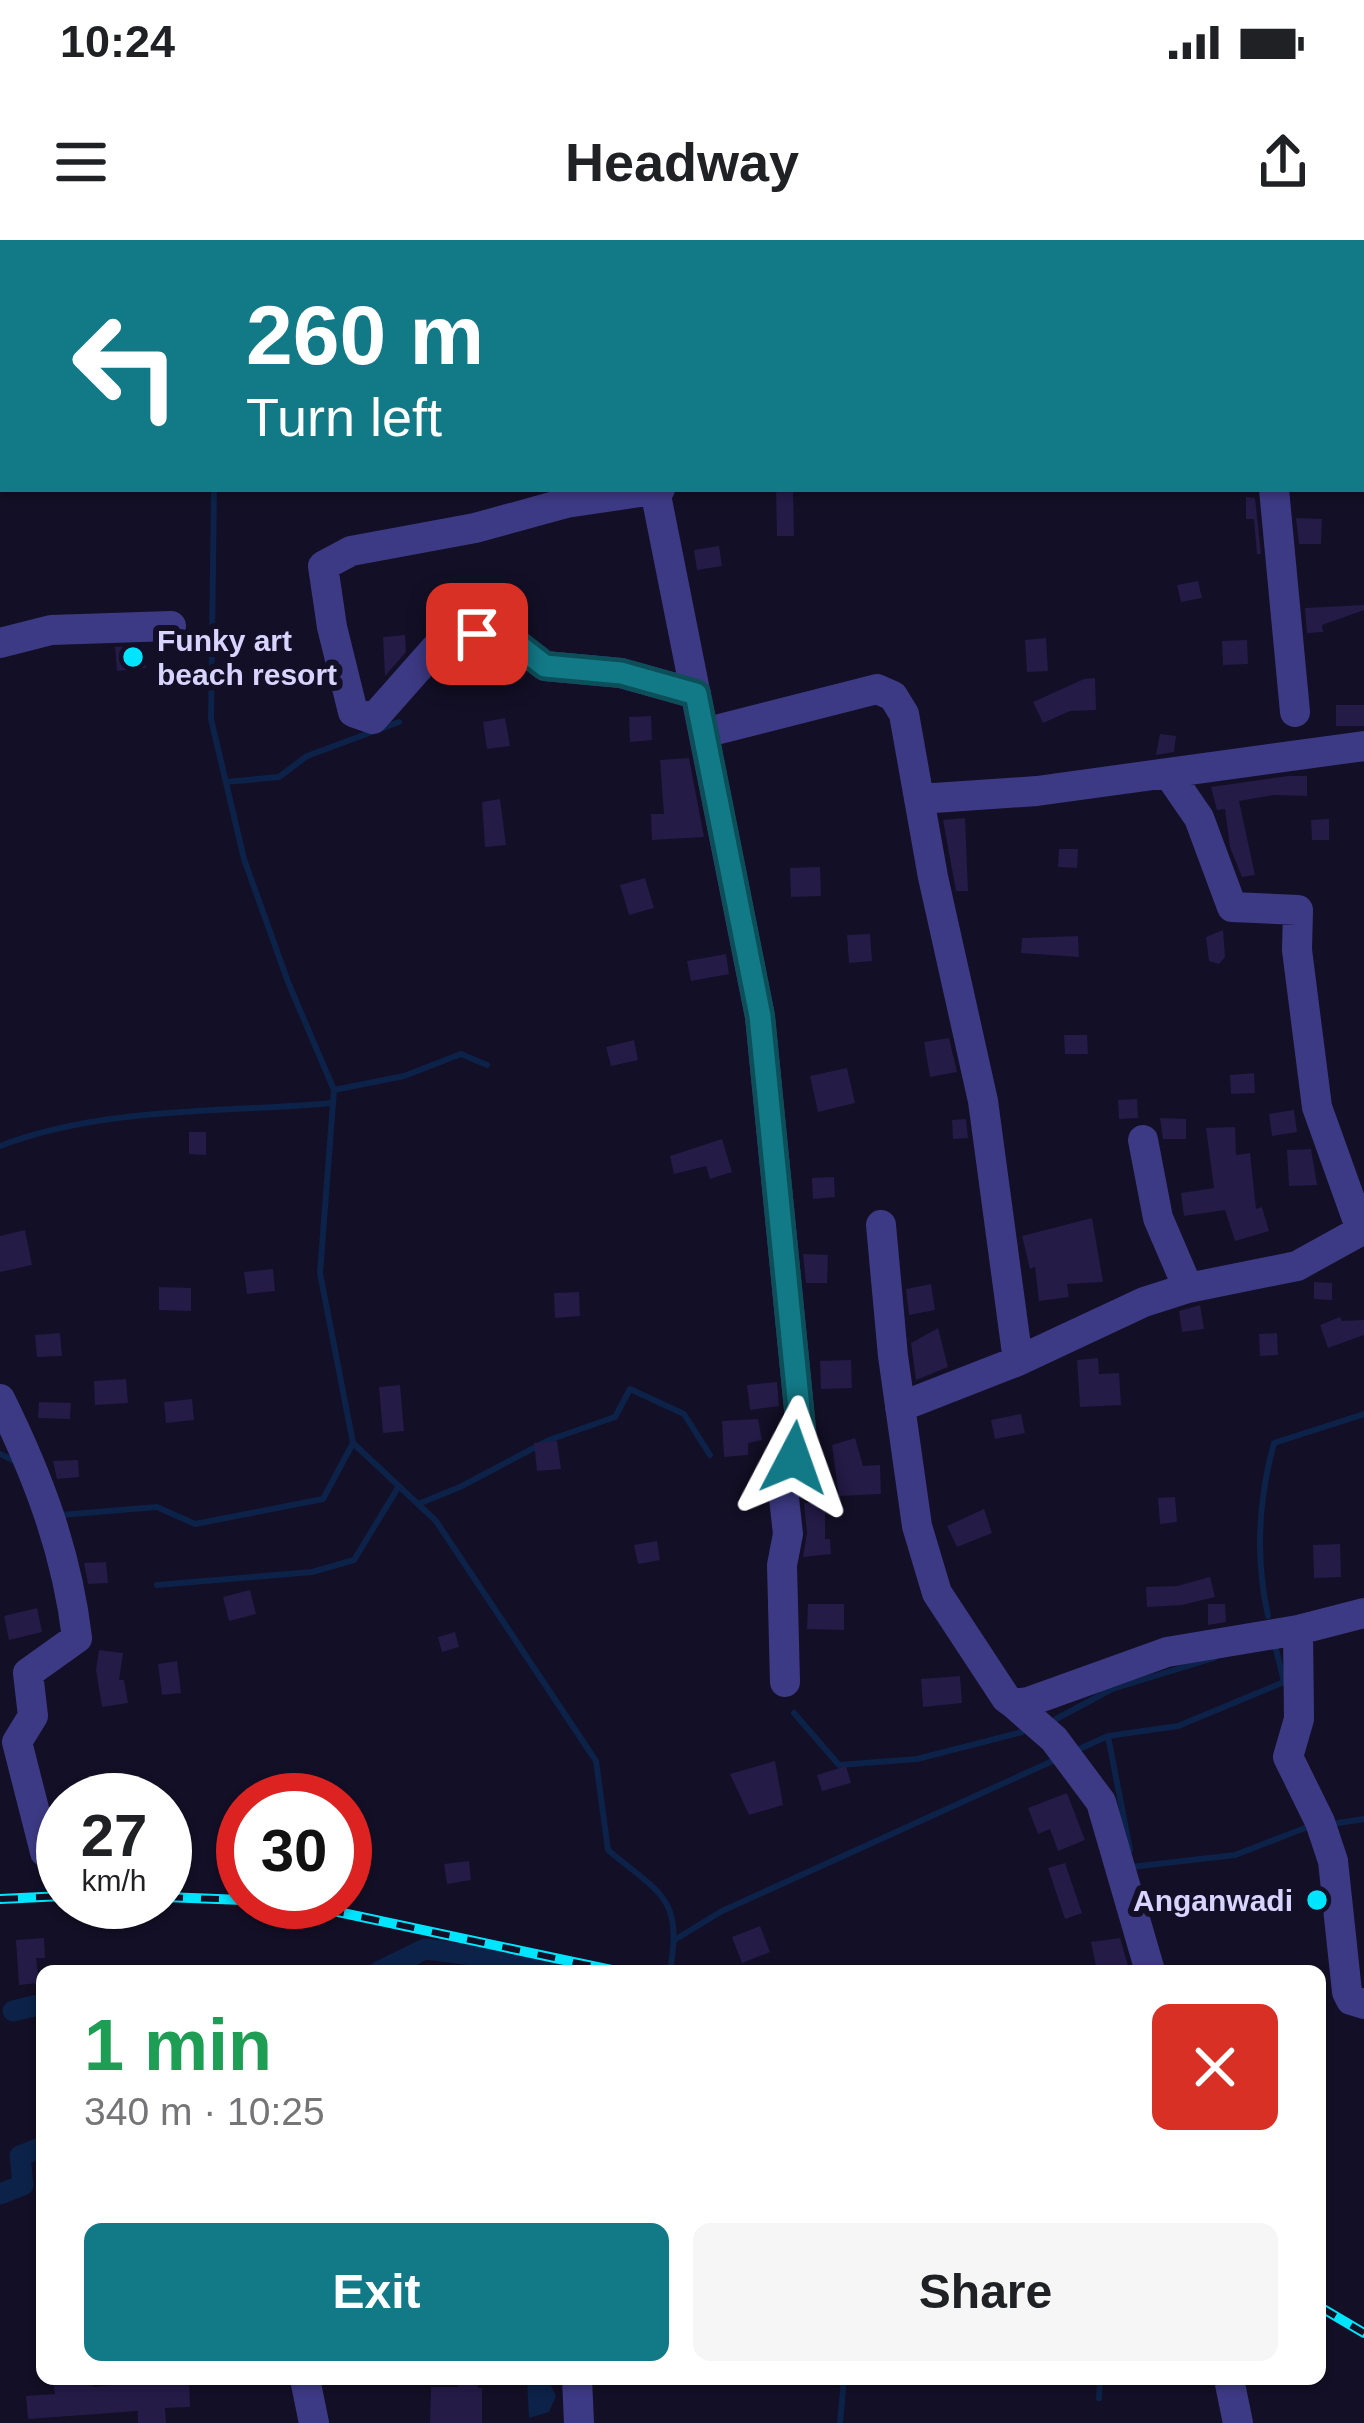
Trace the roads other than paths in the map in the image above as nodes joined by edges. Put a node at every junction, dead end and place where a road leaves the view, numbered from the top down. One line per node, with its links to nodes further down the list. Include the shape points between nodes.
1 (643, 492): 6 (street, via 351,551 323,566 353,712 373,719 450,632 505,635 545,666 621,673)
2 (657, 492): 6 (street)
3 (1274, 492): 7 (street)
4 (171, 626): 5 (street, via 51,630)
5 (0, 643)
6 (696, 694): 8 (street)
7 (1294, 712)
8 (704, 733): 11 (street, via 877,689 904,714); 21 (street, via 760,1016 803,1449 780,1462 788,1534)
9 (1364, 746): 10 (street)
10 (1168, 773): 11 (street); 14 (street, via 1199,818 1232,907 1298,910 1317,1107)
11 (919, 799): 16 (street, via 983,1101)
12 (1143, 1140): 15 (street, via 1158,1218)
13 (881, 1225): 18 (street)
14 (1363, 1230): 15 (street, via 1297,1266)
15 (1188, 1288): 16 (street)
16 (1018, 1360): 18 (street)
17 (0, 1399): 23 (street, via 35,1469 70,1581 77,1638 28,1673 33,1716 17,1742)
18 (900, 1407): 22 (street, via 917,1526 937,1593)
19 (1364, 1613): 20 (street)
20 (1298, 1630): 22 (street, via 1167,1652); 24 (street, via 1300,1719 1288,1757)
21 (785, 1682)
22 (1014, 1703): 25 (street, via 1062,1748 1101,1802)
23 (36, 1814)
24 (1350, 1886): 26 (street, via 1347,1992)
25 (1148, 1965)
26 (1364, 2004)
27 (306, 2385): 30 (street)
28 (577, 2385): 31 (street)
29 (1230, 2385): 32 (street)
30 (314, 2423)
31 (579, 2423)
32 (1238, 2423)

